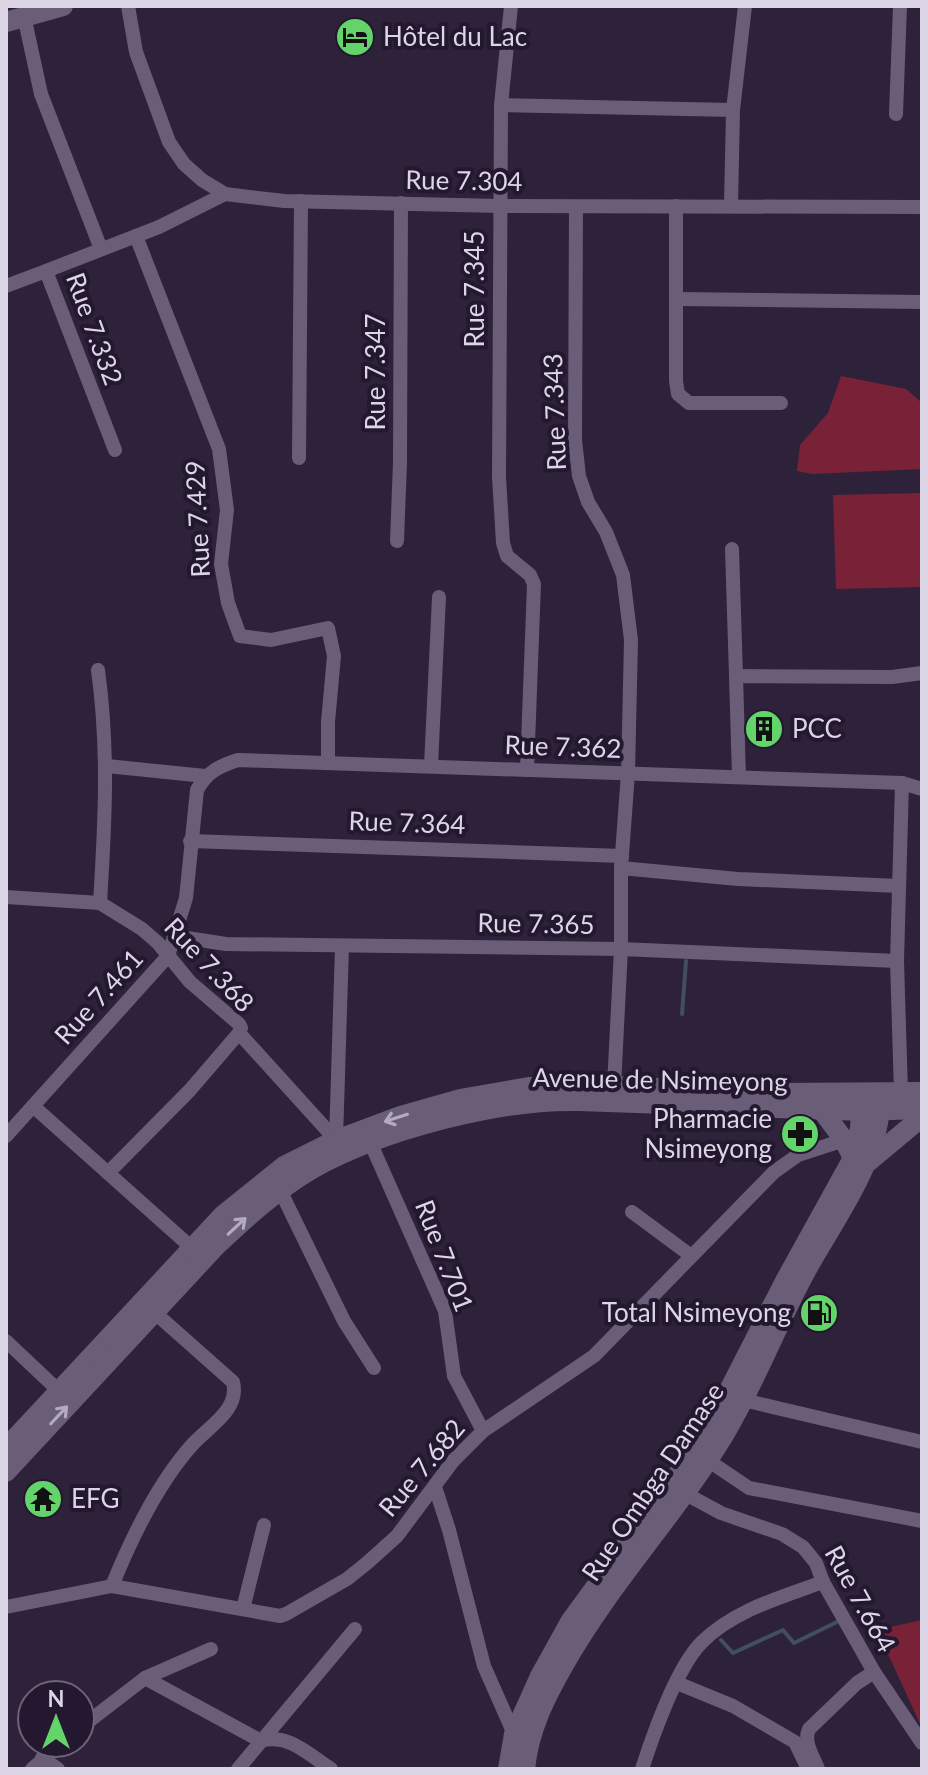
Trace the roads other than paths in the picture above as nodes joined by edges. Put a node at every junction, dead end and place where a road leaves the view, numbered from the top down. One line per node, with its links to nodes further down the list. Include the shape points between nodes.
1 (63, 6): 6 (main road)
2 (128, 6): 10 (street, Rue 7.304, via 136,52 169,142 184,164)
3 (511, 6): 7 (street, Rue 7.345)
4 (745, 6): 8 (street)
5 (900, 6): 9 (street)
6 (15, 19): 19 (street)
7 (501, 105): 8 (street); 13 (street, Rue 7.345)
8 (733, 110): 15 (street)
9 (896, 114)
10 (225, 194): 11 (street, Rue 7.304); 18 (street, Rue 7.332)
11 (301, 201): 12 (street, Rue 7.304); 26 (street)
12 (401, 203): 13 (street, Rue 7.304); 27 (street, Rue 7.347)
13 (500, 206): 16 (street, Rue 7.304); 36 (street, Rue 7.345, via 503,543 507,556 534,584)
14 (676, 206): 15 (street, Rue 7.304); 16 (street, Rue 7.304); 22 (street)
15 (731, 206): 17 (street, Rue 7.304)
16 (576, 207): 37 (street, Rue 7.343, via 575,440 579,476 623,575 628,605)
17 (922, 207)
18 (136, 236): 19 (street, Rue 7.332); 33 (street, Rue 7.429, via 219,449 227,510 221,564 240,636 271,640 328,628 334,656)
19 (101, 249): 20 (street, Rue 7.332)
20 (46, 271): 21 (street); 25 (street, Rue 7.332)
21 (6, 286)
22 (676, 299): 23 (street); 24 (street, via 678,394 689,403)
23 (922, 302)
24 (781, 403)
25 (115, 450)
26 (299, 458)
27 (397, 541)
28 (732, 549): 32 (street)
29 (439, 597): 35 (street)
30 (98, 670): 34 (street)
31 (922, 673): 32 (street)
32 (736, 676): 39 (street)
33 (328, 763): 35 (street, Rue 7.362); 38 (street, Rue 7.362, via 238,760)
34 (107, 766): 38 (street); 46 (street)
35 (431, 766): 36 (street, Rue 7.362)
36 (527, 770): 37 (street, Rue 7.362)
37 (628, 773): 39 (street, Rue 7.362); 43 (street, Rue 7.343)
38 (205, 776): 42 (street, Rue 7.461, via 197,790)
39 (739, 777): 40 (street, Rue 7.362)
40 (902, 783): 41 (street, Rue 7.362); 44 (street)
41 (922, 789)
42 (190, 841): 43 (street, Rue 7.364); 47 (street, Rue 7.461, via 186,898)
43 (621, 862): 44 (street, Rue 7.364, via 738,879); 49 (street, Rue 7.343)
44 (899, 886): 51 (street)
45 (6, 897): 46 (street, Rue 7.368)
46 (100, 903): 50 (street, Rue 7.368, via 142,929)
47 (174, 936): 48 (street, Rue 7.365, via 226,944); 50 (street, Rue 7.461)
48 (342, 946): 49 (street, Rue 7.365); 61 (street)
49 (621, 949): 51 (street, Rue 7.365); 53 (street, Rue 7.343)
50 (168, 956): 52 (street, Rue 7.368, via 239,1024); 56 (street, Rue 7.461)
51 (897, 961): 55 (street)
52 (239, 1033): 61 (street, Rue 7.368); 64 (street)
53 (614, 1086): 55 (main road, Avenue de Nsimeyong); 61 (main road, Avenue de Nsimeyong, one-way to 61, via 529,1087 460,1099)
54 (922, 1092): 55 (main road, Avenue de Nsimeyong)
55 (877, 1100): 57 (main road, Avenue de Nsimeyong); 58 (main road, Avenue de Nsimeyong); 63 (main road, Rue Ombga Damase)
56 (33, 1106): 60 (street, Rue 7.461); 64 (street)
57 (821, 1109): 62 (main road, Avenue de Nsimeyong, via 558,1100 467,1113); 63 (main road)
58 (922, 1109)
59 (922, 1117): 63 (main road)
60 (6, 1136)
61 (336, 1140): 67 (main road, Avenue de Nsimeyong, via 266,1178)
62 (371, 1144): 65 (main road, Avenue de Nsimeyong); 74 (street, Rue 7.701, via 445,1311 454,1376)
63 (855, 1153): 68 (street, Rue 7.682, via 798,1155); 73 (main road, Rue Ombga Damase); 77 (main road, Rue Ombga Damase, via 705,1437)
64 (108, 1173): 67 (street)
65 (280, 1190): 69 (main road, Avenue de Nsimeyong, one-way to 65, via 249,1214); 71 (street, via 344,1321)
66 (632, 1212): 68 (street)
67 (192, 1248): 72 (main road, Avenue de Nsimeyong)
68 (690, 1255): 74 (street, Rue 7.682, via 594,1356)
69 (154, 1312): 78 (main road, Avenue de Nsimeyong, one-way to 69); 84 (street, via 233,1382 236,1392 233,1404 160,1486)
70 (6, 1341): 72 (street)
71 (374, 1368)
72 (59, 1391): 76 (main road, Avenue de Nsimeyong)
73 (743, 1400): 75 (street); 77 (main road, Rue Ombga Damase)
74 (483, 1431): 79 (street, Rue 7.682)
75 (922, 1442)
76 (6, 1448)
77 (700, 1456): 80 (main road, Rue Ombga Damase); 81 (street, via 749,1488); 93 (main road, Rue Ombga Damase, via 570,1622)
78 (6, 1472)
79 (435, 1487): 86 (street, Rue 7.682, via 397,1536 347,1579 286,1614); 93 (street, via 484,1666)
80 (684, 1493): 83 (street, Rue 7.664, via 803,1547); 101 (main road, Rue Ombga Damase, via 574,1647 532,1728)
81 (922, 1521)
82 (264, 1525): 86 (street)
83 (823, 1582): 89 (street, Rue 7.664); 91 (street, via 750,1609 703,1640)
84 (112, 1586): 85 (street, Rue 7.682); 86 (street, Rue 7.682)
85 (6, 1607)
86 (243, 1609)
87 (355, 1629): 94 (street)
88 (211, 1649): 90 (street)
89 (874, 1672): 95 (street, Rue 7.664); 104 (street, via 809,1729 807,1742)
90 (145, 1678): 92 (street); 94 (street)
91 (677, 1683): 102 (street); 103 (street, via 733,1706 795,1742)
92 (96, 1716)
93 (514, 1734): 100 (main road, Rue Ombga Damase)
94 (261, 1741): 98 (street); 99 (street, via 292,1743)
95 (922, 1743)
96 (37, 1764): 97 (street)
97 (58, 1769)
98 (238, 1769)
99 (331, 1769)
100 (508, 1769)
101 (525, 1769)
102 (642, 1769)
103 (808, 1769)
104 (818, 1769)

